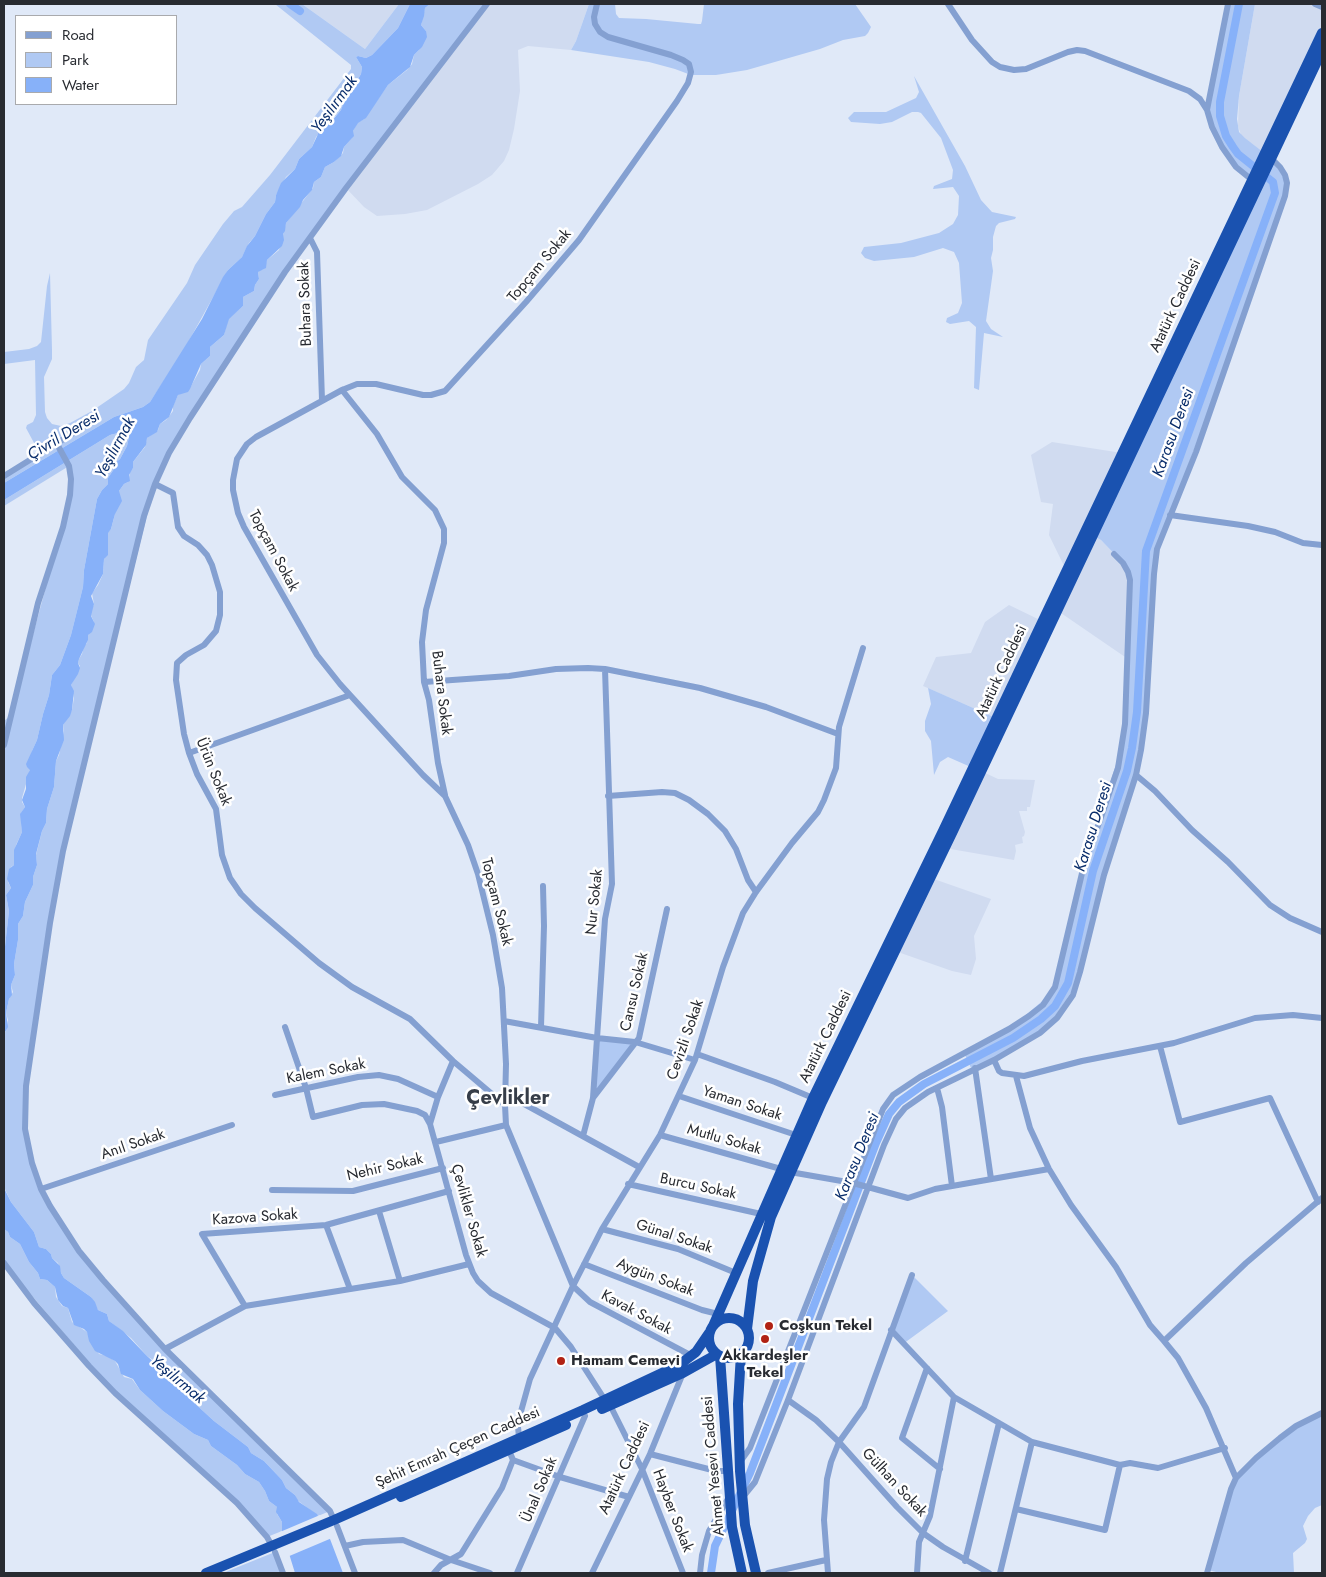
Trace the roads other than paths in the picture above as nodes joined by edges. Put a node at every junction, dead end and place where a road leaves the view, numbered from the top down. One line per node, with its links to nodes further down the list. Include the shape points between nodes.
1 (487, 4): 12 (street)
2 (597, 4): 13 (street, Topçam Sokak, via 594,17 600,32 689,64 690,79 678,101 579,240 446,391 423,395 376,384 356,384)
3 (948, 4): 9 (street, via 972,40 992,62 1000,66 1026,69 1068,52 1085,51 1189,91)
4 (1228, 4): 9 (street)
5 (1315, 4): 6 (street)
6 (1322, 7)
7 (1322, 33): 10 (highway, Atatürk Caddesi)
8 (1322, 52): 10 (highway, Atatürk Caddesi)
9 (1207, 110): 11 (street, via 1222,147 1236,167)
10 (1269, 157): 11 (highway, Atatürk Caddesi); 19 (street, via 1285,175 1285,196 1196,452)
11 (1256, 183): 55 (highway, Atatürk Caddesi); 67 (highway, Atatürk Caddesi, via 965,806)
12 (310, 238): 14 (street, Buhara Sokak, via 317,252); 18 (street, via 190,418)
13 (342, 390): 14 (street, Topçam Sokak); 24 (street, Buhara Sokak, via 377,434 402,477 435,510 444,528 444,543 424,620)
14 (322, 400): 25 (street, Topçam Sokak, via 247,444 236,464 233,490 244,527 317,655)
15 (96, 419): 16 (street)
16 (58, 446): 17 (street); 27 (street, via 67,461 70,479 67,510 38,603)
17 (4, 476)
18 (155, 484): 28 (street, Ürün Sokak, via 173,493 181,533 207,555 220,592 216,631 204,645 177,664 176,680); 73 (street, via 144,516 63,851 50,923 27,1072 25,1108 27,1145)
19 (1170, 515): 20 (street, via 1248,526); 29 (street, via 1155,562 1146,719)
20 (1322, 545)
21 (1114, 554): 69 (street, via 1126,568 1130,580 1125,724 1118,768 1083,869 1055,987 1048,1000 1010,1029 920,1077 893,1096 877,1121)
22 (863, 648): 26 (street, Cevizli Sokak)
23 (605, 669): 24 (street, via 556,668 509,676); 26 (street, via 711,691); 31 (street, Nur Sokak)
24 (424, 682): 30 (street, Buhara Sokak)
25 (350, 695): 28 (street); 30 (street, Topçam Sokak)
26 (838, 734): 33 (street, Cevizli Sokak, via 836,768 821,806)
27 (4, 745)
28 (189, 753): 45 (street, Ürün Sokak, via 216,809 222,855 228,875 241,894 326,968 410,1019)
29 (1136, 775): 35 (street, via 1270,904 1290,918); 44 (street, via 1104,875 1073,995 1048,1027)
30 (446, 796): 37 (street, Topçam Sokak, via 478,874 496,951)
31 (608, 796): 33 (street, via 662,792 675,793 689,800 725,830); 40 (street, Nur Sokak, via 612,884 605,919)
32 (542, 886): 39 (street)
33 (756, 892): 43 (street, Cevizli Sokak, via 731,941)
34 (667, 908): 41 (street, Cansu Sokak)
35 (1322, 932)
36 (1322, 1018): 42 (street, via 1293,1015 1255,1018)
37 (504, 1021): 39 (street); 50 (street, Topçam Sokak)
38 (285, 1026): 48 (street)
39 (541, 1027): 40 (street)
40 (597, 1038): 41 (street); 54 (street, Nur Sokak)
41 (635, 1042): 43 (street); 54 (street, Cansu Sokak)
42 (1160, 1046): 47 (street); 76 (street, via 1180,1122 1270,1098)
43 (696, 1057): 52 (street, Cevizli Sokak); 55 (street, via 776,1082)
44 (994, 1060): 46 (street); 47 (street, via 999,1071)
45 (453, 1061): 53 (street); 56 (street, Ürün Sokak)
46 (975, 1068): 49 (street); 68 (street)
47 (1016, 1076): 66 (street, via 1030,1128)
48 (306, 1088): 51 (street, Kalem Sokak); 53 (street, Kalem Sokak, via 378,1075 398,1079); 57 (street, via 314,1116 362,1105 384,1104 417,1111 425,1115)
49 (937, 1088): 71 (street); 72 (street, via 909,1105 896,1119)
50 (506, 1094): 56 (street, Topçam Sokak); 62 (street)
51 (275, 1095)
52 (679, 1096): 60 (street, Cevizli Sokak); 61 (street, Yaman Sokak)
53 (438, 1097): 57 (street)
54 (593, 1098): 62 (street, Nur Sokak)
55 (813, 1098): 61 (highway, Atatürk Caddesi)
56 (505, 1105): 59 (street, Topçam Sokak)
57 (430, 1124): 63 (street, Çevlikler Sokak)
58 (232, 1125): 73 (street, Anıl Sokak)
59 (506, 1125): 63 (street); 87 (street, Topçam Sokak)
60 (660, 1135): 64 (street, Cevizli Sokak); 67 (street, Mutlu Sokak)
61 (796, 1135): 67 (highway, Atatürk Caddesi)
62 (583, 1136): 64 (street)
63 (436, 1142): 65 (street, Çevlikler Sokak)
64 (639, 1167): 70 (street, Cevizli Sokak)
65 (443, 1168): 74 (street, Nehir Sokak, via 353,1191); 75 (street, Çevlikler Sokak)
66 (1049, 1168): 68 (street, Mutlu Sokak); 95 (street, via 1071,1205 1116,1267 1150,1325)
67 (786, 1170): 69 (street, Mutlu Sokak); 78 (highway, Atatürk Caddesi); 93 (highway, Atatürk Caddesi, via 760,1250)
68 (991, 1179): 71 (street, Mutlu Sokak)
69 (853, 1183): 72 (street, Mutlu Sokak); 116 (street)
70 (628, 1184): 78 (street, Burcu Sokak); 80 (street, Cevizli Sokak)
71 (952, 1186): 72 (street, Mutlu Sokak, via 908,1198)
72 (869, 1188): 103 (street)
73 (41, 1189): 96 (street, via 79,1251)
74 (272, 1190)
75 (449, 1191): 77 (street, Kazova Sokak); 82 (street, Çevlikler Sokak)
76 (1320, 1200): 95 (street, via 1246,1263)
77 (378, 1211): 79 (street, Kazova Sokak); 86 (street)
78 (762, 1214): 84 (highway, Atatürk Caddesi)
79 (326, 1225): 88 (street); 89 (street, Kazova Sokak, via 202,1234)
80 (602, 1229): 83 (street, Cevizli Sokak); 84 (street, Günal Sokak, via 678,1249)
81 (4, 1263): 129 (street, via 39,1309 115,1393 237,1504)
82 (469, 1264): 86 (street); 91 (street, Çevlikler Sokak, via 486,1289)
83 (584, 1264): 87 (street, Cevizli Sokak); 90 (street, Aygün Sokak)
84 (736, 1273): 90 (highway, Atatürk Caddesi)
85 (912, 1275): 94 (street)
86 (400, 1281): 88 (street)
87 (573, 1286): 91 (street, Cevizli Sokak); 99 (street, Kavak Sokak, via 590,1302)
88 (350, 1289): 89 (street)
89 (245, 1306): 96 (street)
90 (718, 1314): 92 (highway, Atatürk Caddesi)
91 (555, 1328): 104 (street, Hayber Sokak); 108 (street, Cevizli Sokak, via 530,1379 518,1427)
92 (711, 1329): 93 (highway, via 719,1321 730,1318 741,1322); 98 (highway, via 710,1345); 99 (highway, Şehit Emrah Çeçen Caddesi)
93 (747, 1329): 97 (highway, Atatürk Caddesi, via 749,1342)
94 (891, 1330): 100 (street); 109 (street, via 864,1407)
95 (1164, 1341): 112 (street, via 1194,1385)
96 (165, 1349): 126 (street, via 330,1510)
97 (741, 1354): 98 (highway, via 732,1358); 116 (highway, Ahmet Yesevi Caddesi, via 738,1404)
98 (718, 1355): 101 (highway, Şehit Emrah Çeçen Caddesi); 119 (highway, Ahmet Yesevi Caddesi)
99 (692, 1356): 104 (highway, Şehit Emrah Çeçen Caddesi)
100 (927, 1368): 102 (street); 118 (street, via 902,1438)
101 (683, 1373): 104 (highway, Şehit Emrah Çeçen Caddesi); 113 (street, Atatürk Caddesi)
102 (954, 1397): 107 (street); 118 (street)
103 (788, 1400): 109 (street, Gülhan Sokak); 124 (street, via 754,1482)
104 (607, 1403): 106 (highway, Şehit Emrah Çeçen Caddesi); 108 (highway, Şehit Emrah Çeçen Caddesi); 117 (street, Hayber Sokak)
105 (1322, 1414): 121 (street, via 1296,1426)
106 (585, 1416): 111 (highway, Şehit Emrah Çeçen Caddesi); 120 (street, Ünal Sokak)
107 (999, 1423): 110 (street); 132 (street)
108 (520, 1437): 111 (highway, Şehit Emrah Çeçen Caddesi)
109 (839, 1442): 127 (street, Gülhan Sokak); 131 (street, via 827,1479)
110 (1032, 1442): 115 (street); 125 (street)
111 (507, 1446): 114 (street); 126 (highway, Şehit Emrah Çeçen Caddesi)
112 (1225, 1448): 115 (street, via 1162,1468 1130,1463); 121 (street)
113 (650, 1454): 117 (street, Atatürk Caddesi); 119 (street)
114 (513, 1460): 120 (street); 130 (street, via 502,1488 461,1554)
115 (1120, 1465): 125 (street, via 1105,1530)
116 (740, 1467): 124 (highway, Ahmet Yesevi Caddesi)
117 (642, 1469): 122 (street, Atatürk Caddesi); 141 (street, Hayber Sokak)
118 (940, 1469): 127 (street)
119 (727, 1475): 123 (highway, Ahmet Yesevi Caddesi)
120 (560, 1477): 122 (street); 139 (street, Ünal Sokak)
121 (1236, 1478): 150 (street)
122 (629, 1497): 140 (street, Atatürk Caddesi)
123 (729, 1497): 142 (street, via 709,1531); 143 (highway, Ahmet Yesevi Caddesi)
124 (742, 1499): 144 (highway, Ahmet Yesevi Caddesi)
125 (1016, 1509): 149 (street)
126 (336, 1523): 128 (street); 129 (highway, Şehit Emrah Çeçen Caddesi)
127 (923, 1533): 132 (street, Gülhan Sokak); 147 (street, via 919,1542)
128 (344, 1546): 130 (street, via 403,1540); 136 (street)
129 (278, 1547): 133 (highway, Şehit Emrah Çeçen Caddesi); 134 (highway); 135 (street)
130 (450, 1560): 137 (street); 138 (street)
131 (826, 1560): 145 (street); 146 (street)
132 (965, 1561): 148 (street, Gülhan Sokak)
133 (206, 1573)
134 (223, 1573)
135 (283, 1573)
136 (355, 1573)
137 (434, 1573)
138 (490, 1573)
139 (518, 1573)
140 (592, 1573)
141 (683, 1573)
142 (700, 1573)
143 (742, 1573)
144 (756, 1573)
145 (768, 1573)
146 (828, 1573)
147 (917, 1573)
148 (989, 1573)
149 (1000, 1573)
150 (1207, 1573)

